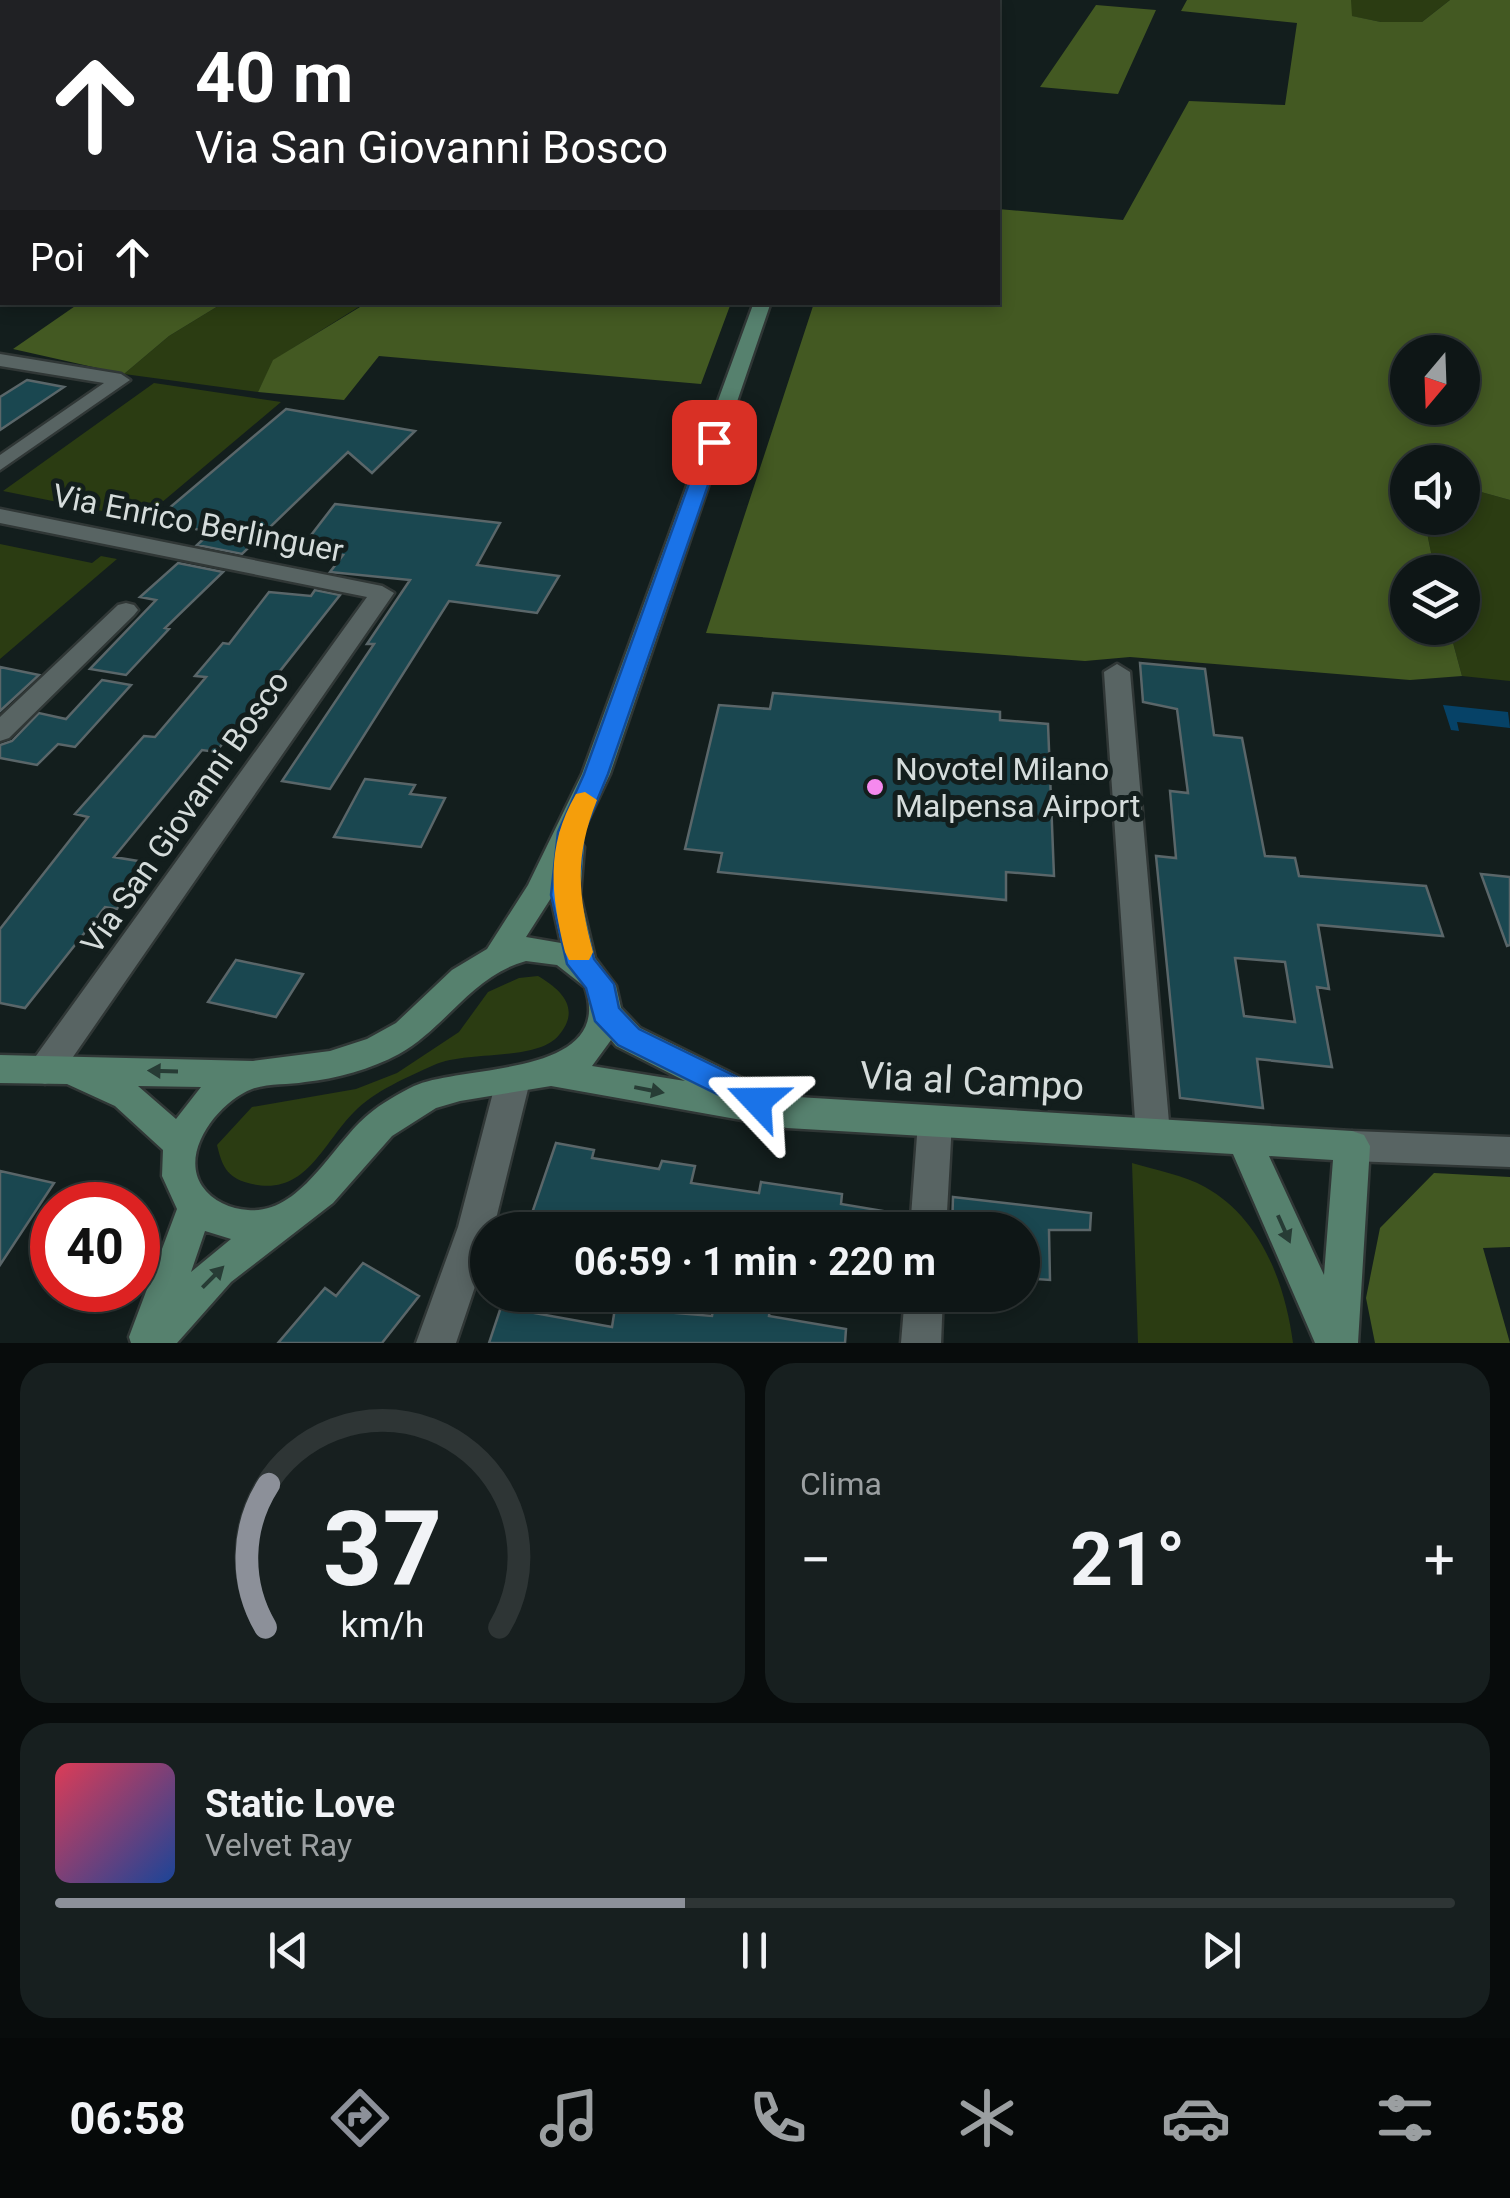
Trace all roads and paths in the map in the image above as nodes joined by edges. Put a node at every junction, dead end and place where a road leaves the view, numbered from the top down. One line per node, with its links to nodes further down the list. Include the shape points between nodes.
1 (763, 305): 9 (street)
2 (0, 360): 3 (street, via 121,380)
3 (0, 464)
4 (0, 516): 5 (street, Via Enrico Berlinguer)
5 (382, 593): 14 (street, Via San Giovanni Bosco)
6 (126, 610): 8 (street)
7 (1116, 672): 20 (street)
8 (0, 732)
9 (571, 832): 10 (street); 11 (street, via 565,895)
10 (499, 954): 11 (street, via 552,951); 16 (street, via 464,974 430,1016 386,1045 322,1066)
11 (581, 964): 12 (street, Via al Campo, via 600,984)
12 (606, 1013): 15 (street, Via al Campo, via 582,1056); 18 (street, Via al Campo, via 628,1037 684,1069)
13 (0, 1069): 14 (street)
14 (60, 1072): 16 (street, one-way to 14); 22 (street, via 127,1096)
15 (553, 1073): 17 (street, Via al Campo); 18 (street, Via al Campo, one-way to 18)
16 (252, 1074): 22 (street, via 211,1099)
17 (513, 1081): 27 (street, Via al Campo, via 436,1092 398,1111 374,1128 309,1205); 30 (street, via 476,1227)
18 (786, 1113): 19 (street, Via al Campo)
19 (936, 1122): 20 (street, Via al Campo); 26 (street)
20 (1153, 1134): 21 (street, Via al Campo)
21 (1244, 1140): 23 (street, Via al Campo); 32 (street, one-way to 32)
22 (182, 1145): 25 (street, via 180,1176)
23 (1352, 1146): 24 (street); 32 (street)
24 (1510, 1152)
25 (196, 1206): 27 (street, via 226,1224); 29 (street)
26 (929, 1212)
27 (284, 1222): 29 (street, Via al Campo, one-way to 27, via 218,1270)
28 (923, 1312): 31 (street)
29 (149, 1343)
30 (436, 1343)
31 (921, 1343)
32 (1336, 1343)

